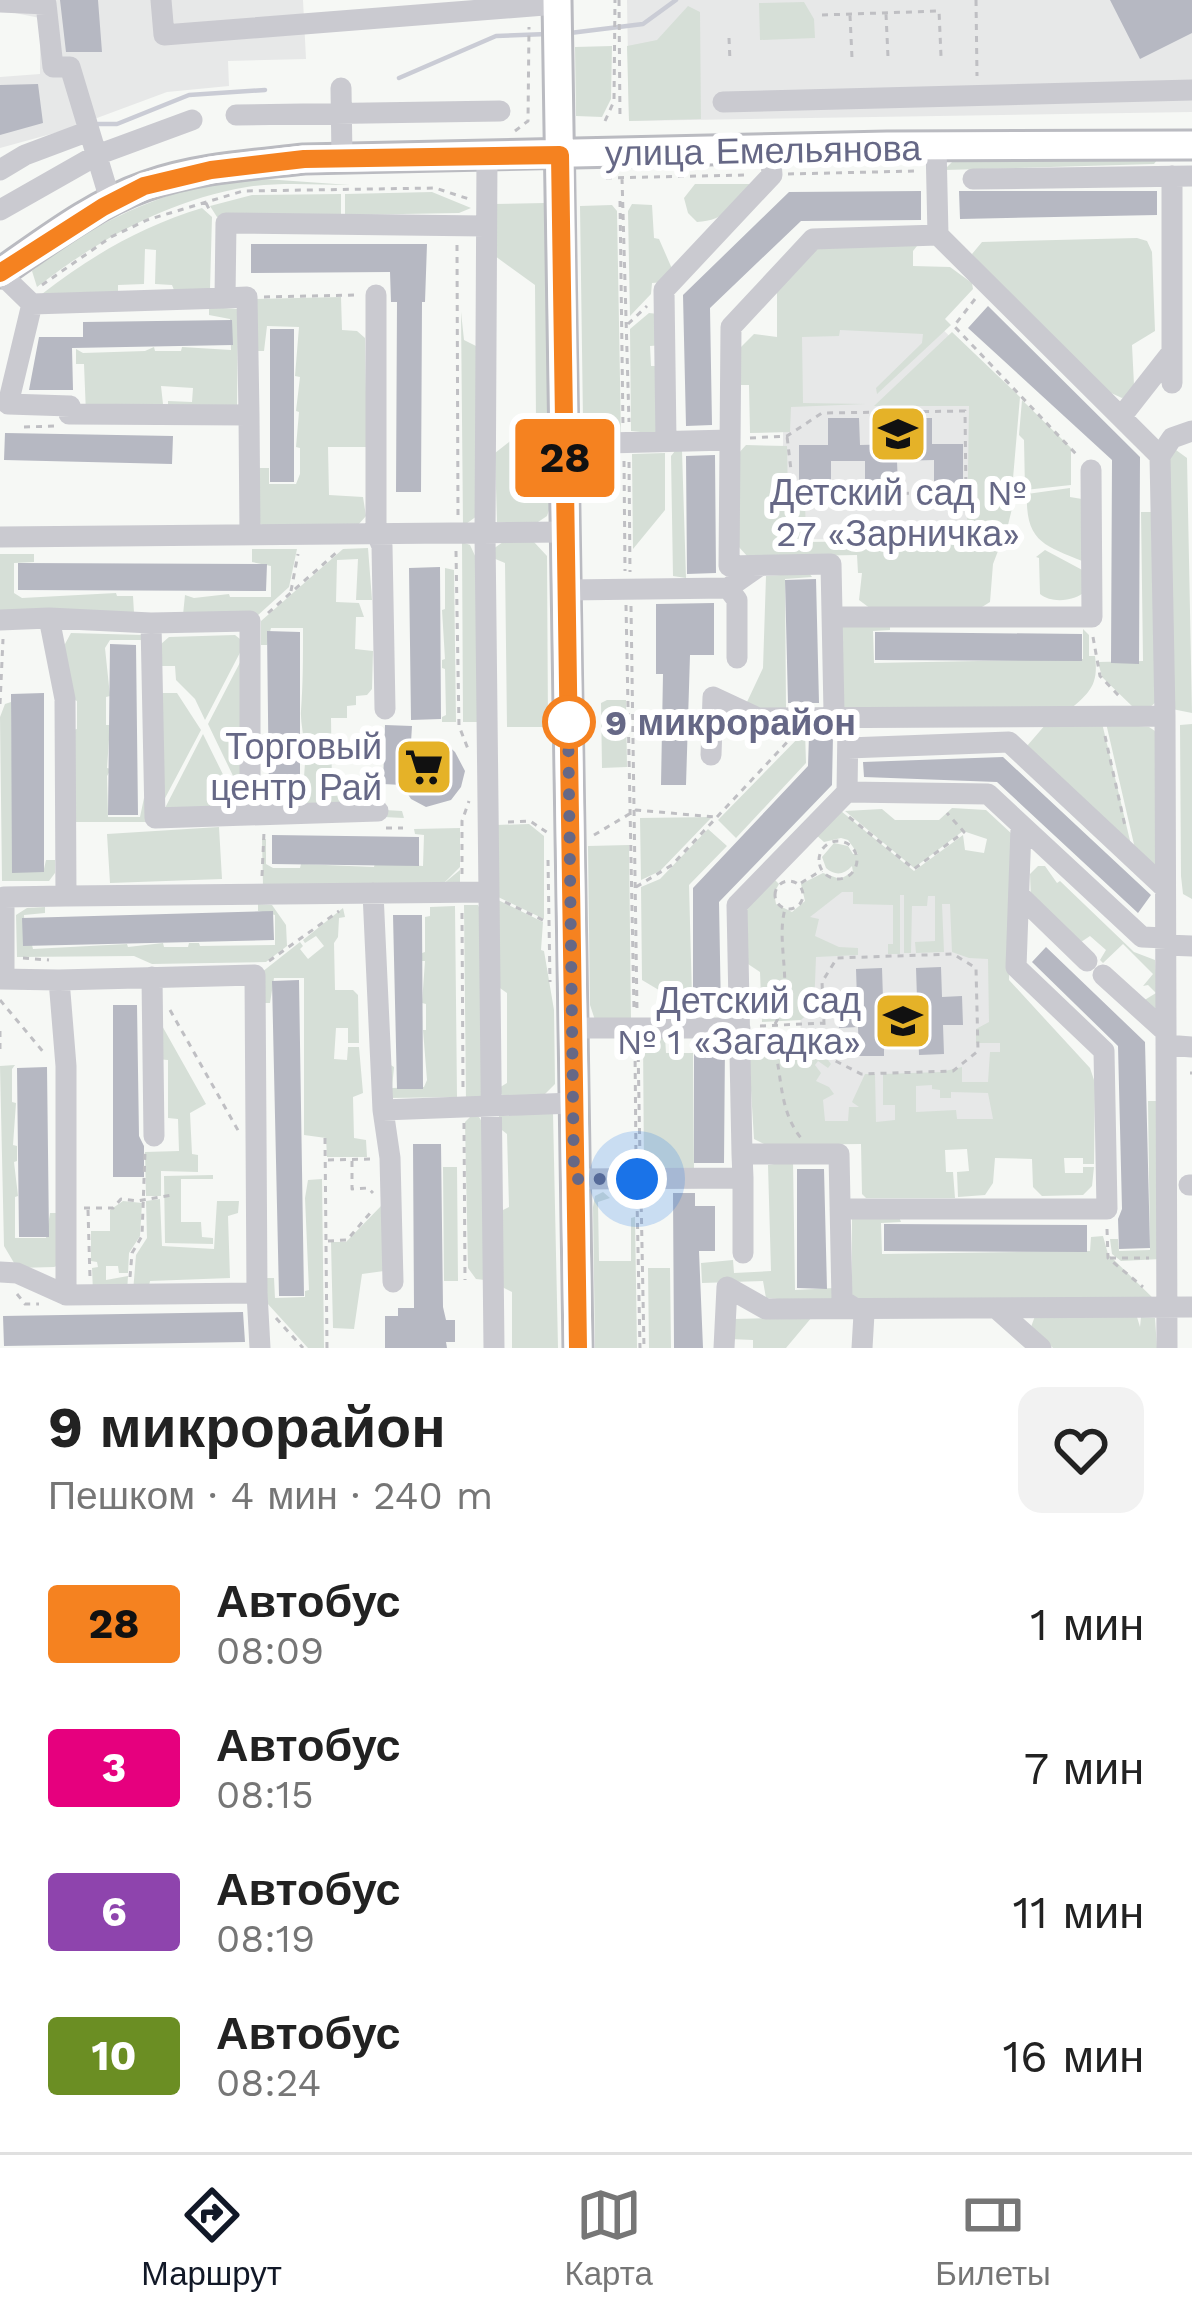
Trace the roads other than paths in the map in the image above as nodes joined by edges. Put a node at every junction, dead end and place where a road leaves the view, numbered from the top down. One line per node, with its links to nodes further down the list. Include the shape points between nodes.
1 (161, 0): 3 (street, via 164,35)
2 (0, 2): 11 (street, via 46,4 52,67 70,67)
3 (552, 19): 14 (main road)
4 (341, 88): 8 (street)
5 (1192, 90): 6 (street)
6 (722, 102)
7 (500, 111): 8 (street)
8 (341, 114): 9 (street); 17 (street)
9 (236, 115)
10 (192, 121): 13 (street)
11 (89, 131): 13 (street); 19 (street)
12 (1192, 145): 16 (main road, улица Емельянова)
13 (97, 155): 22 (street); 23 (street)
14 (560, 155): 15 (main road, улица Емельянова); 18 (main road, улица Емельянова); 38 (main road)
15 (487, 156): 17 (main road, улица Емельянова); 24 (street)
16 (937, 158): 18 (main road, улица Емельянова); 25 (street)
17 (342, 159): 22 (main road, улица Емельянова, via 211,170)
18 (771, 162): 37 (street, via 664,290)
19 (0, 170)
20 (1182, 176): 21 (street); 30 (street)
21 (973, 179)
22 (111, 202): 26 (main road, улица Емельянова)
23 (0, 210)
24 (485, 226): 28 (street, via 226,223); 43 (street)
25 (938, 235): 34 (street); 36 (street, via 813,239 731,327)
26 (0, 273): 29 (street)
27 (376, 295): 41 (street)
28 (225, 298): 29 (street); 33 (street, via 247,297)
29 (32, 304): 32 (street)
30 (1172, 352): 31 (street); 34 (street)
31 (1172, 382)
32 (4, 395): 33 (street, via 8,404 70,406 69,414)
33 (249, 415): 44 (street)
34 (1121, 417): 39 (street)
35 (1192, 431): 39 (street, via 1172,438)
36 (730, 440): 37 (street); 46 (street, via 729,566)
37 (666, 441): 38 (street)
38 (565, 444): 42 (main road)
39 (1160, 456): 55 (street)
40 (1091, 470): 49 (street, via 1092,617)
41 (376, 532): 43 (street); 44 (street); 54 (street)
42 (566, 532): 43 (street); 48 (main road)
43 (484, 533): 63 (street)
44 (250, 535): 45 (street)
45 (0, 537)
46 (761, 565): 47 (street); 49 (street, via 831,564)
47 (728, 587): 48 (street); 53 (street, via 737,600)
48 (567, 590): 74 (main road)
49 (832, 617): 56 (street, via 834,712)
50 (49, 618): 51 (street); 52 (street); 65 (street, via 64,699)
51 (2, 620)
52 (151, 623): 60 (street, via 154,818); 60 (street, via 250,621)
53 (737, 658)
54 (386, 709)
55 (1165, 716): 56 (street); 67 (street)
56 (841, 718): 57 (street); 58 (street, via 758,718 713,697)
57 (848, 748): 59 (street); 67 (street, via 1009,742)
58 (710, 754)
59 (841, 798): 62 (street, via 988,794); 75 (street, via 737,905)
60 (250, 815): 61 (street)
61 (380, 819)
62 (1021, 828): 66 (street); 69 (street, via 1142,938)
63 (489, 892): 64 (street); 79 (street)
64 (373, 893): 65 (street); 80 (street)
65 (66, 896): 71 (street, via 4,897)
66 (1019, 896): 76 (street); 85 (street, via 1016,968 1104,1051 1107,1209)
67 (1166, 898): 68 (street); 69 (street)
68 (1192, 908)
69 (1166, 942): 70 (street); 76 (street)
70 (1192, 946)
71 (2, 979): 72 (street)
72 (59, 980): 73 (street); 89 (street, via 77,1208)
73 (153, 988): 81 (street); 90 (street, via 254,976)
74 (572, 1028): 75 (street); 78 (main road)
75 (740, 1028): 82 (street)
76 (1166, 1038): 77 (street); 91 (street)
77 (1192, 1047)
78 (572, 1103): 79 (street); 84 (main road)
79 (490, 1106): 80 (street); 96 (street)
80 (383, 1110): 88 (street)
81 (154, 1136)
82 (742, 1154): 83 (street); 85 (street, via 839,1154)
83 (743, 1178): 84 (street); 86 (street)
84 (574, 1179): 97 (main road)
85 (840, 1209): 93 (street, via 842,1300)
86 (742, 1253)
87 (0, 1272): 89 (street)
88 (393, 1282)
89 (66, 1295): 90 (street)
90 (261, 1300): 95 (street)
91 (1167, 1307): 92 (street); 94 (street); 101 (street)
92 (1192, 1307)
93 (855, 1309): 94 (street); 98 (street, via 766,1310 727,1287); 99 (street, via 864,1315)
94 (998, 1310): 100 (street)
95 (260, 1348)
96 (494, 1348)
97 (578, 1348)
98 (724, 1348)
99 (862, 1348)
100 (1040, 1348)
101 (1167, 1348)

